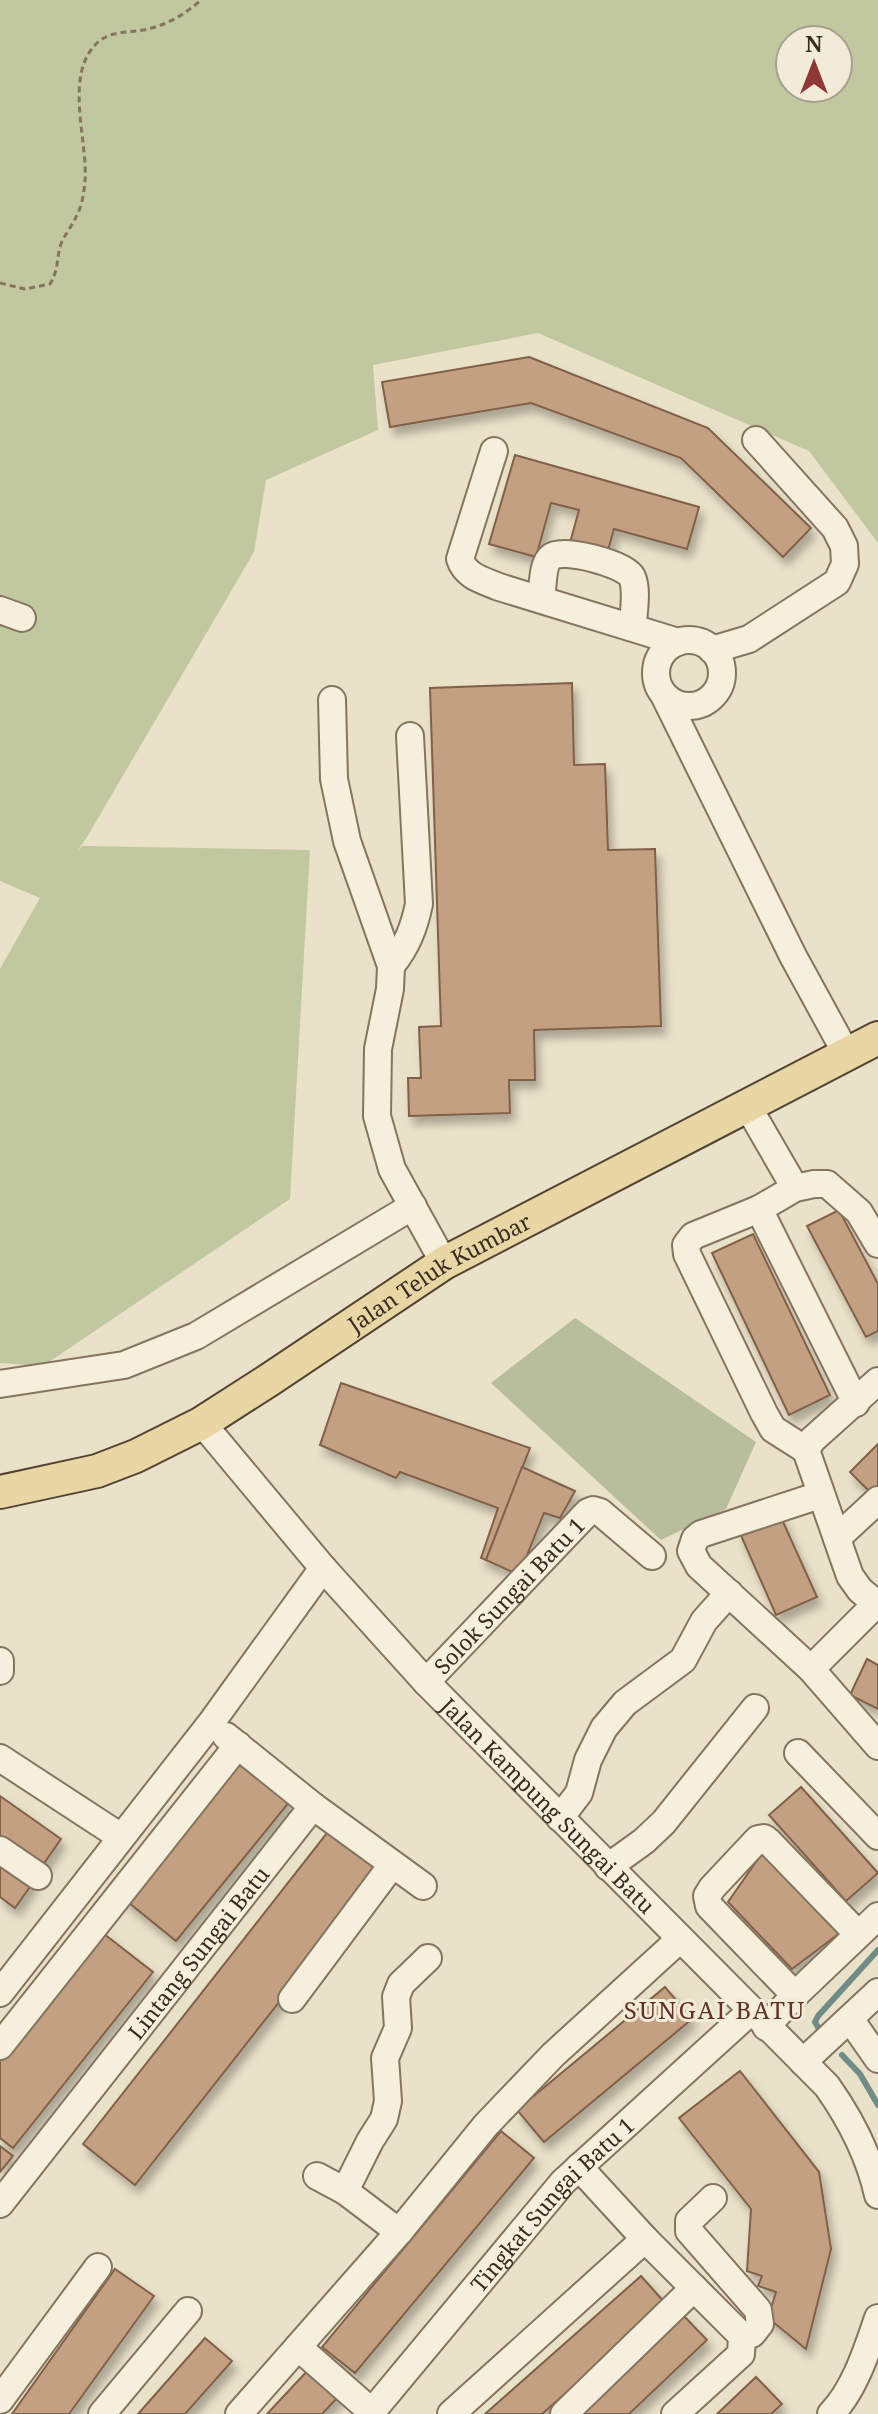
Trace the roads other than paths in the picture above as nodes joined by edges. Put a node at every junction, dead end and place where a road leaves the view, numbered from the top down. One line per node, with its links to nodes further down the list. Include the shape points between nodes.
1 (756, 440): 6 (street, via 835,528 845,564 837,582 749,639)
2 (494, 451): 3 (street, via 460,559 474,577)
3 (541, 599): 4 (street); 4 (street, via 552,555 563,552 618,566 630,573 635,585)
4 (633, 627): 5 (street)
5 (678, 642): 6 (street, via 696,641); 7 (street, via 656,666)
6 (712, 650): 7 (street, via 722,670 716,692 697,705)
7 (665, 697): 12 (street)
8 (332, 700): 10 (street, via 334,779 347,841)
9 (410, 736): 10 (street, via 419,904 414,929)
10 (391, 966): 15 (street, via 378,1049 377,1116 392,1169)
11 (878, 1038): 12 (main road, Jalan Teluk Kumbar)
12 (846, 1053): 13 (main road, Jalan Teluk Kumbar)
13 (747, 1105): 14 (street); 18 (main road, Jalan Teluk Kumbar)
14 (795, 1188): 16 (street); 17 (street, via 827,1184 859,1212)
15 (413, 1206): 18 (street); 20 (street, via 196,1336 124,1365)
16 (759, 1209): 21 (street); 23 (street, via 693,1236 687,1254 773,1429)
17 (878, 1244)
18 (444, 1263): 22 (main road, Jalan Teluk Kumbar)
19 (878, 1381): 21 (street)
20 (0, 1384)
21 (856, 1403): 23 (street)
22 (202, 1423): 24 (main road, Jalan Teluk Kumbar, via 97,1471); 29 (street, Jalan Kampung Sungai Batu)
23 (806, 1450): 25 (street)
24 (0, 1492)
25 (820, 1495): 27 (street); 30 (street, via 695,1539 694,1558)
26 (878, 1500): 27 (street)
27 (837, 1538): 31 (street, via 850,1576)
28 (652, 1556): 35 (street, Solok Sungai Batu 1, via 600,1512 588,1512)
29 (323, 1568): 35 (street, Jalan Kampung Sungai Batu); 37 (street)
30 (729, 1593): 33 (street); 43 (street, via 704,1621 683,1660 625,1703 604,1728 579,1793)
31 (877, 1604): 33 (street)
32 (0, 1661): 34 (street)
33 (811, 1669): 39 (street)
34 (0, 1671)
35 (426, 1682): 43 (street, Jalan Kampung Sungai Batu)
36 (755, 1708): 48 (street, via 664,1822)
37 (211, 1723): 38 (street); 45 (street)
38 (238, 1745): 42 (street); 61 (street)
39 (878, 1746)
40 (798, 1753): 44 (street)
41 (0, 1758): 45 (street)
42 (313, 1806): 47 (street); 69 (street, Lintang Sungai Batu)
43 (560, 1818): 48 (street, Jalan Kampung Sungai Batu)
44 (878, 1836)
45 (121, 1837): 56 (street)
46 (0, 1850): 49 (street)
47 (392, 1865): 50 (street); 58 (street)
48 (608, 1867): 53 (street, Jalan Kampung Sungai Batu)
49 (38, 1876)
50 (423, 1886)
51 (878, 1916): 52 (street, Tingkat Sungai Batu 1)
52 (857, 1933): 57 (street, Tingkat Sungai Batu 1); 57 (street, via 764,1838 758,1839 712,1888 709,1906)
53 (679, 1940): 59 (street, Jalan Kampung Sungai Batu); 70 (street, via 543,2065)
54 (428, 1958): 66 (street, via 401,1984 396,1997 398,2028 385,2058 384,2119)
55 (878, 1992): 60 (street)
56 (0, 1993)
57 (795, 1995): 59 (street, Tingkat Sungai Batu 1)
58 (292, 1999)
59 (758, 2019): 63 (street, Jalan Kampung Sungai Batu); 64 (street, Tingkat Sungai Batu 1)
60 (850, 2019): 62 (street); 63 (street)
61 (0, 2046)
62 (878, 2059)
63 (803, 2062): 67 (street, Jalan Kampung Sungai Batu, via 848,2115)
64 (579, 2167): 71 (street); 81 (street, Tingkat Sungai Batu 1)
65 (317, 2176): 66 (street)
66 (345, 2191): 70 (street)
67 (878, 2195)
68 (713, 2198): 76 (street, via 689,2221 689,2231 758,2310 760,2324)
69 (0, 2204)
70 (399, 2232): 77 (street)
71 (645, 2239): 73 (street); 84 (street)
72 (98, 2267): 79 (street)
73 (694, 2288): 76 (street); 85 (street)
74 (188, 2311): 82 (street)
75 (878, 2318): 78 (street)
76 (742, 2336): 86 (street, via 741,2354)
77 (298, 2347): 81 (street); 83 (street)
78 (871, 2360): 80 (street)
79 (0, 2400)
80 (839, 2411)
81 (371, 2413)
82 (102, 2414)
83 (239, 2414)
84 (451, 2414)
85 (564, 2414)
86 (675, 2414)

